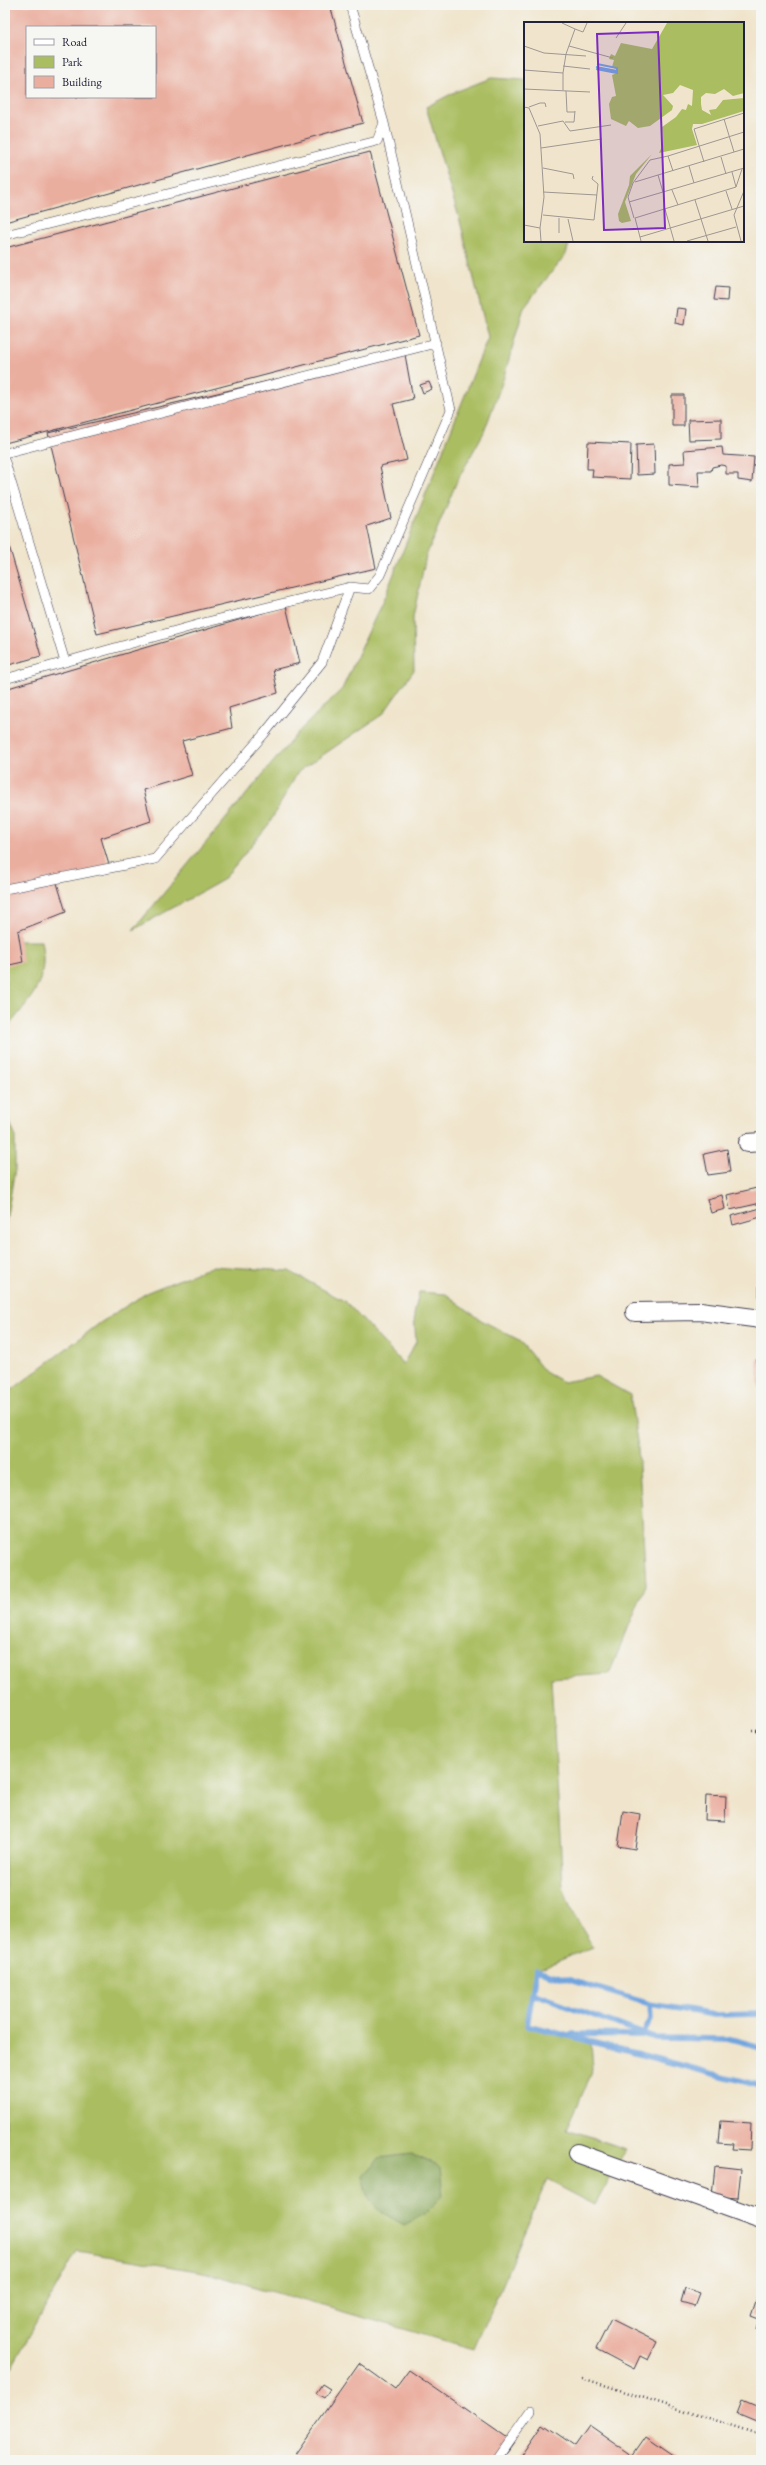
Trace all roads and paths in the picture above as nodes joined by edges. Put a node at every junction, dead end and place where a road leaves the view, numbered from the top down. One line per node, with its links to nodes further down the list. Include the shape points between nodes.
1 (350, 5): 2 (lane)
2 (384, 123): 3 (lane, via 377,141); 4 (lane)
3 (5, 235)
4 (436, 344): 5 (lane); 7 (lane, via 452,410 380,576 369,589)
5 (5, 453)
6 (5, 462): 8 (lane)
7 (350, 587): 8 (lane, via 207,622); 10 (lane, via 322,662 264,734 155,858)
8 (65, 662): 9 (lane)
9 (5, 679)
10 (5, 889)
11 (635, 1312): 12 (street, via 700,1311)
12 (761, 1319)
13 (752, 1730): 14 (path)
14 (761, 1730)
15 (577, 2153): 16 (street)
16 (761, 2219)
17 (582, 2378): 19 (path)
18 (530, 2411): 20 (lane)
19 (761, 2436)
20 (496, 2460)

